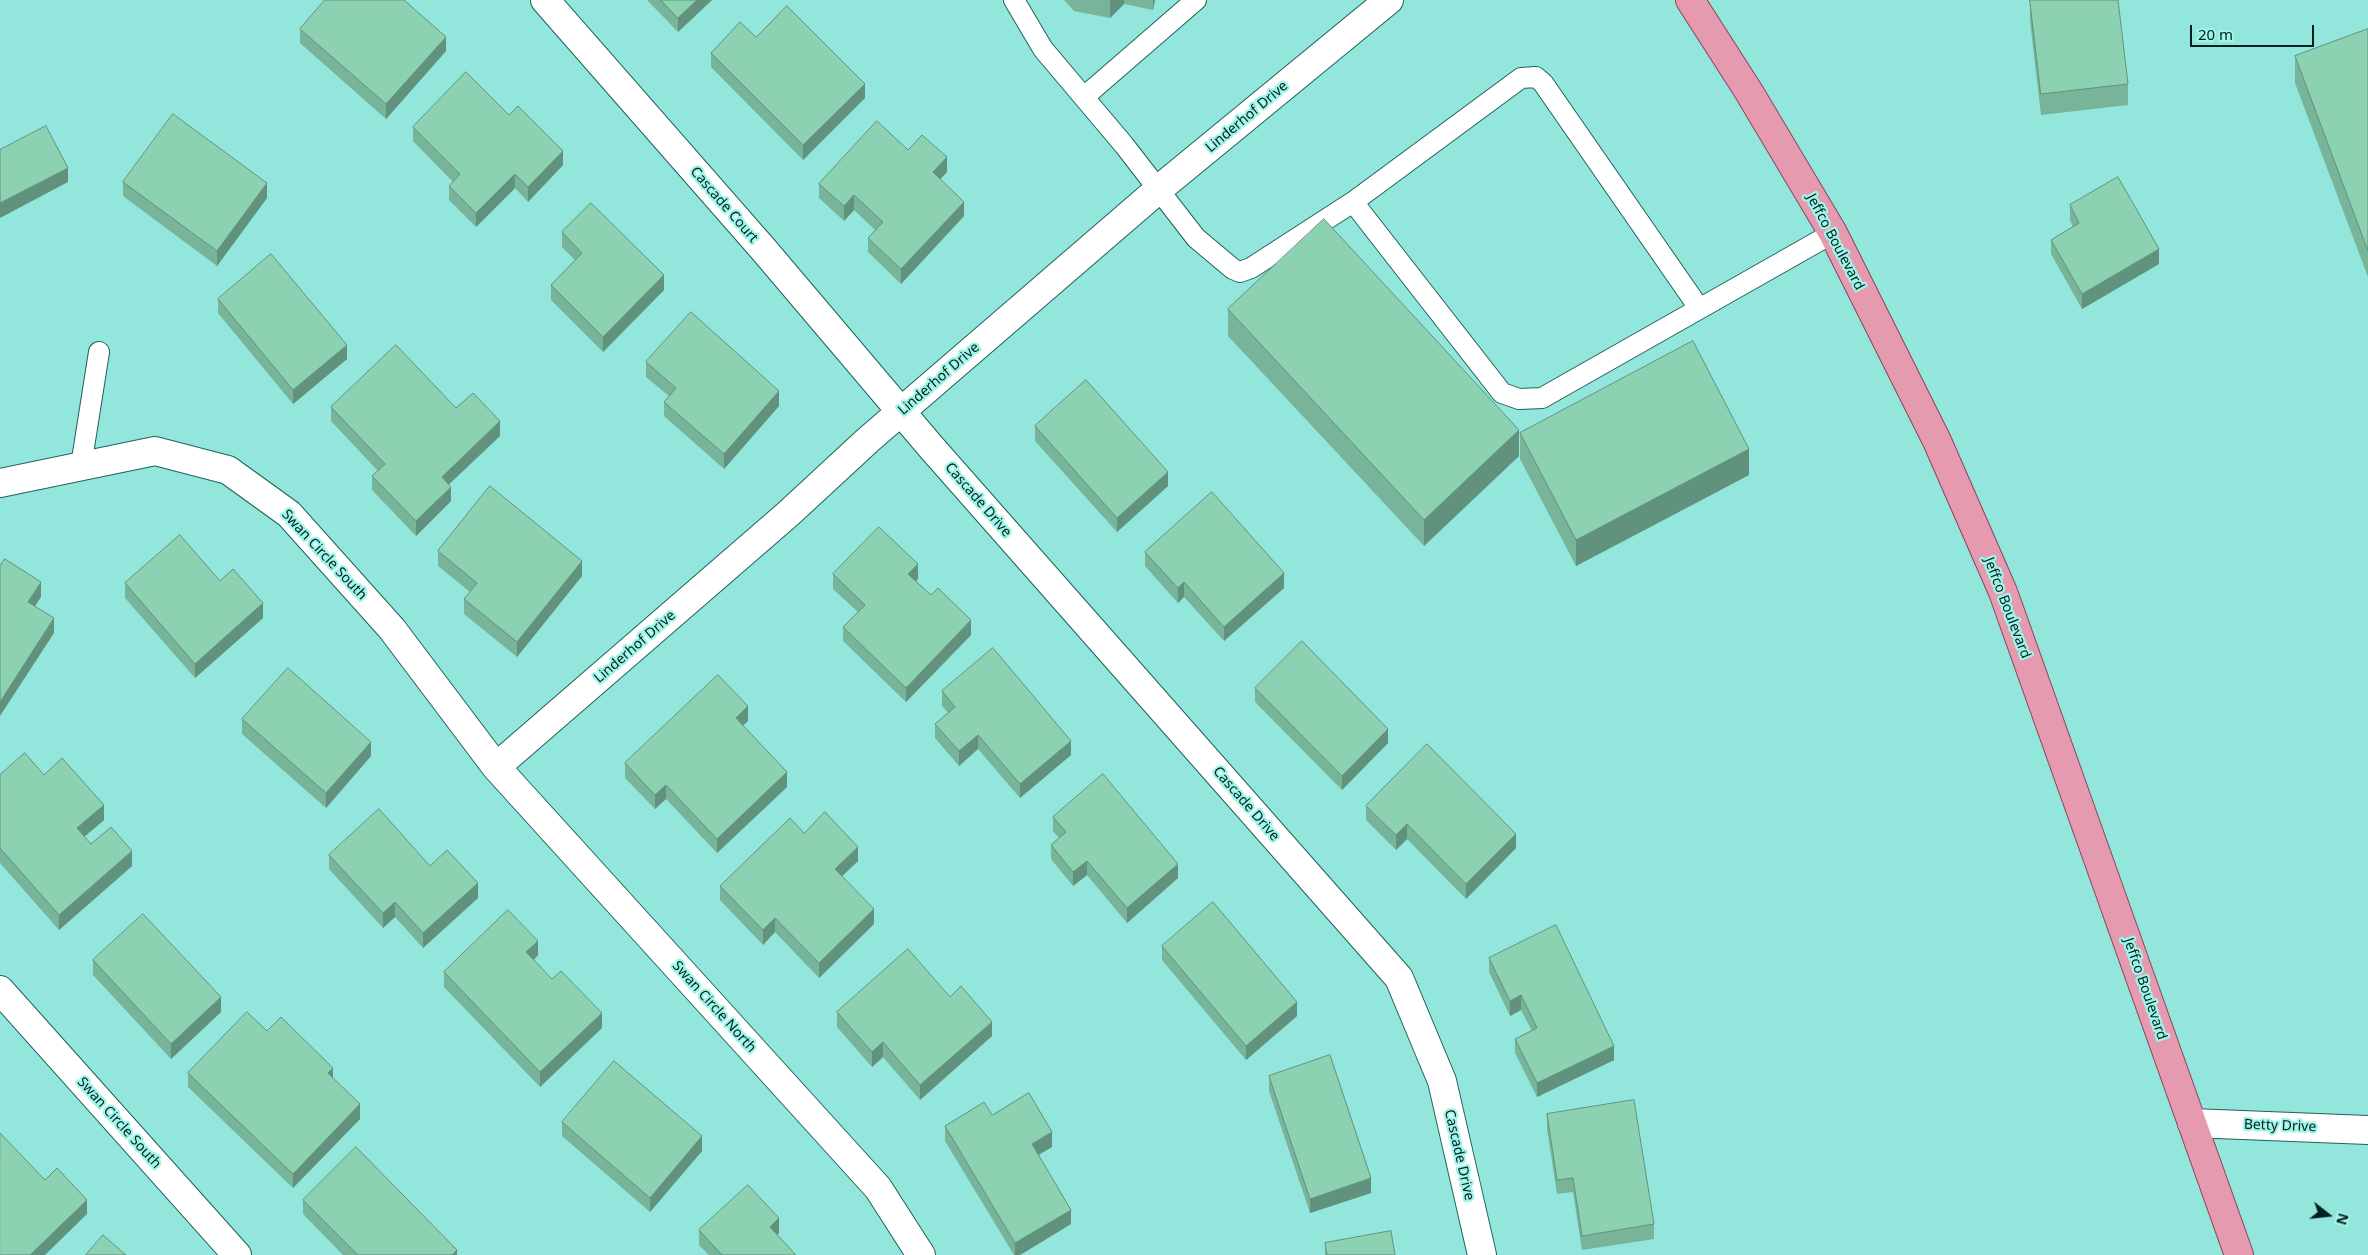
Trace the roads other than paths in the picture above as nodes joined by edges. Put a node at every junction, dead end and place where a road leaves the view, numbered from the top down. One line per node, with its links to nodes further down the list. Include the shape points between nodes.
1 (545, 0): 12 (street, Cascade Court)
2 (1014, 0): 6 (lane, via 1043,49)
3 (1196, 0): 6 (lane)
4 (1389, 0): 7 (street, Linderhof Drive)
5 (1690, 0): 9 (main road, Jeffco Boulevard)
6 (1084, 97): 7 (lane)
7 (1159, 190): 8 (lane, via 1196,238 1240,272); 12 (street, Linderhof Drive)
8 (1353, 202): 10 (lane, via 1502,393 1519,400 1542,398); 10 (lane, via 1522,78 1536,77)
9 (1833, 233): 10 (lane); 17 (main road, Jeffco Boulevard, via 1937,441 2003,592)
10 (1699, 308)
11 (99, 352): 13 (lane)
12 (901, 412): 15 (street, Linderhof Drive); 21 (street, Cascade Drive, via 1399,978 1442,1081)
13 (81, 466): 14 (street, Swan Circle South); 15 (street, Swan Circle South, via 155,451 228,470 251,486 289,514 392,629)
14 (0, 483)
15 (496, 767): 20 (street, Swan Circle North, via 878,1188)
16 (0, 990): 19 (street, Swan Circle South)
17 (2192, 1123): 18 (street, Betty Drive); 22 (main road, Jeffco Boulevard)
18 (2368, 1130)
19 (237, 1255)
20 (921, 1255)
21 (1482, 1255)
22 (2239, 1255)

